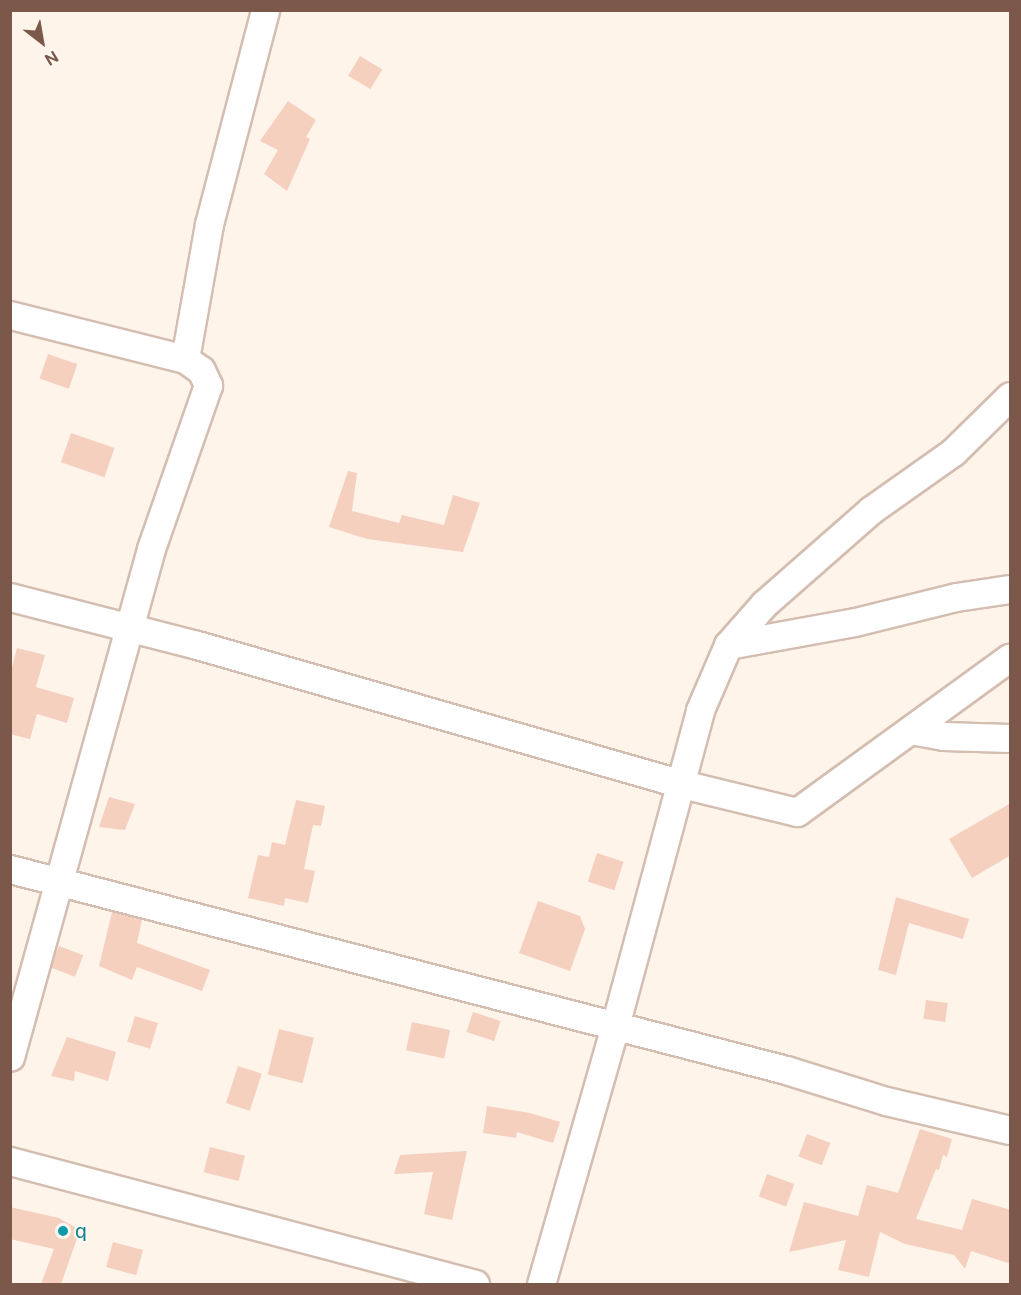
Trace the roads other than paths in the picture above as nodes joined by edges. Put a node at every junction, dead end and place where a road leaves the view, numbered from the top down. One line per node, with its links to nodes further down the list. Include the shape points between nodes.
1 (265, 10): 3 (street, via 209,224)
2 (10, 315): 3 (street)
3 (185, 360): 7 (street, via 201,370 208,386 151,549)
4 (1011, 396): 8 (street, via 953,452 872,510 764,604)
5 (1011, 589): 8 (street)
6 (10, 597): 7 (street)
7 (129, 628): 12 (street); 14 (street)
8 (728, 645): 12 (street, via 700,710)
9 (1011, 657): 10 (street)
10 (910, 730): 11 (street, via 943,736); 12 (street, via 796,812)
11 (1011, 738)
12 (682, 784): 15 (street)
13 (10, 869): 14 (street)
14 (59, 882): 15 (street); 16 (street)
15 (615, 1026): 17 (street, via 886,1101); 20 (street)
16 (10, 1057)
17 (1011, 1130)
18 (10, 1161): 19 (street)
19 (475, 1284)
20 (541, 1284)

